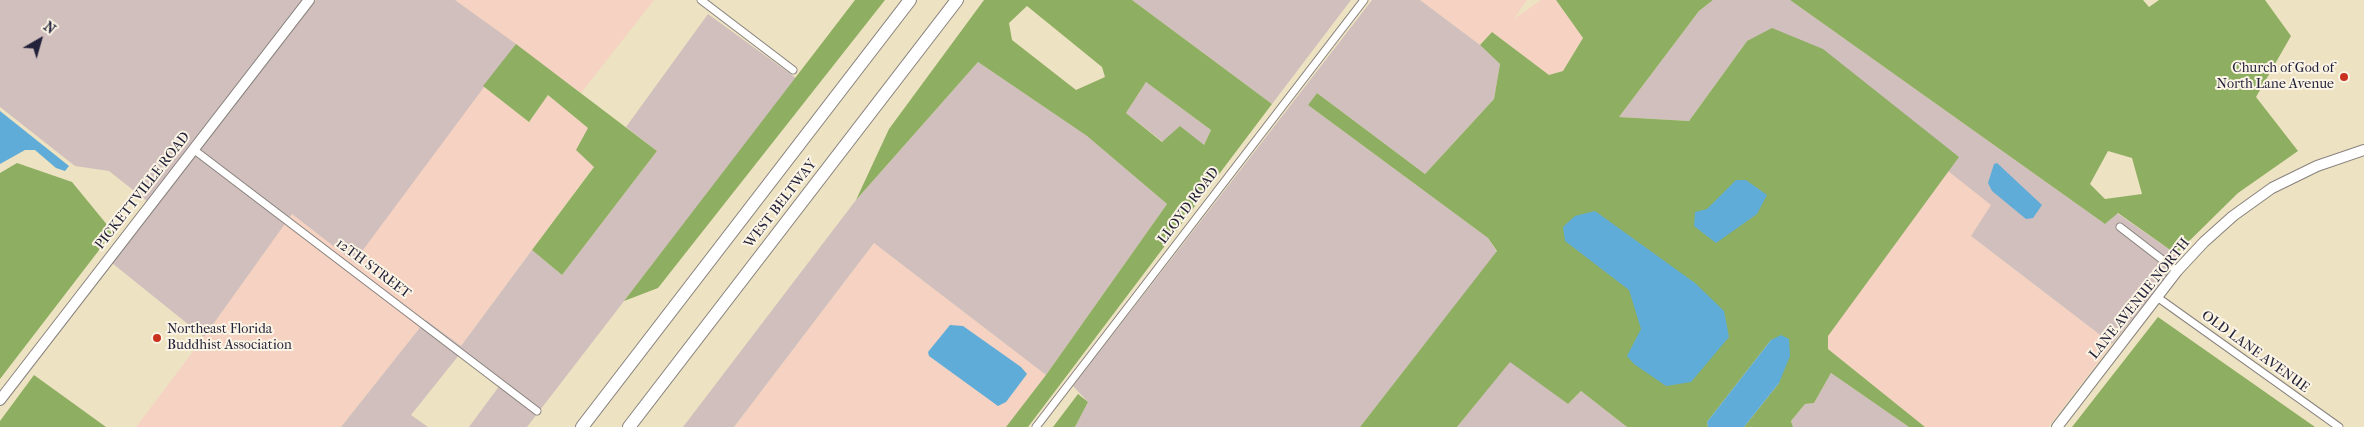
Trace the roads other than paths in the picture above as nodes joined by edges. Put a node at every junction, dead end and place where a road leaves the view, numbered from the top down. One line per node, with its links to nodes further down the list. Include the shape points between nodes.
1 (309, 0): 7 (street, PICKETTVILLE ROAD)
2 (701, 0): 6 (street)
3 (910, 0): 14 (highway, WEST BELTWAY)
4 (957, 0): 15 (highway, WEST BELTWAY)
5 (1364, 0): 16 (street, LLOYD ROAD)
6 (793, 70)
7 (193, 148): 12 (street, PICKETTVILLE ROAD); 13 (street, 12TH STREET)
8 (2364, 150): 10 (street, LANE AVENUE NORTH, via 2317,166 2272,188 2232,216)
9 (2120, 227): 10 (street)
10 (2177, 271): 11 (street, LANE AVENUE NORTH)
11 (2157, 297): 17 (street, LANE AVENUE NORTH); 18 (street, OLD LANE AVENUE)
12 (0, 400)
13 (537, 411)
14 (582, 427)
15 (629, 427)
16 (1036, 427)
17 (2057, 427)
18 (2339, 427)

